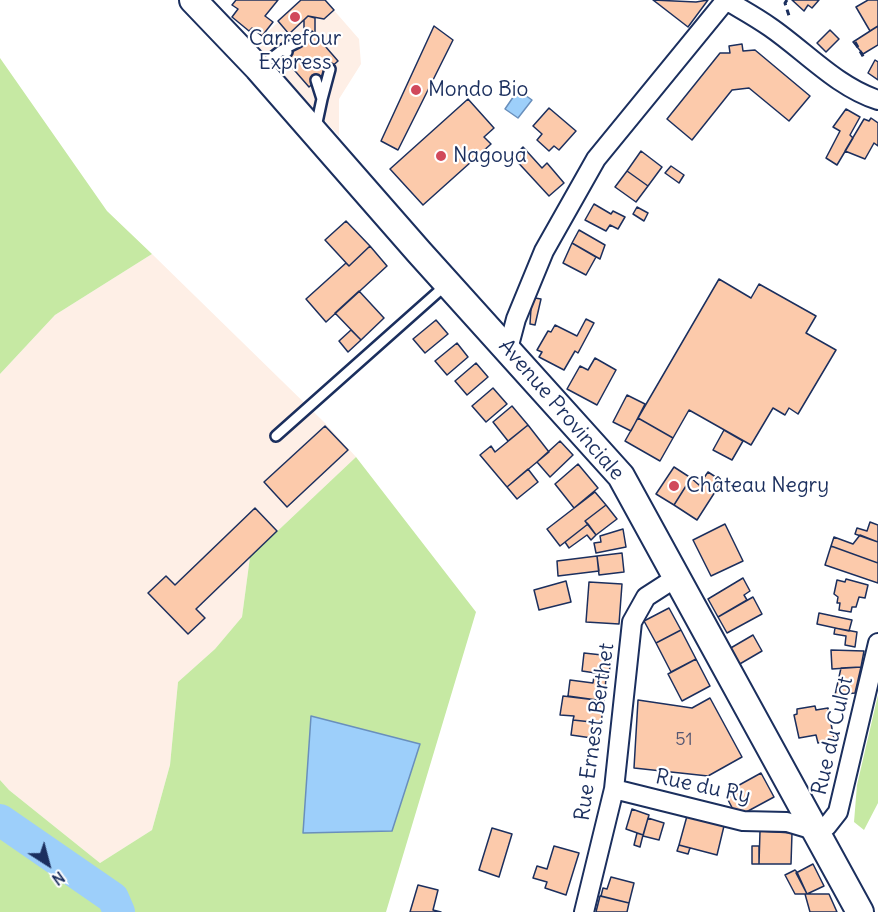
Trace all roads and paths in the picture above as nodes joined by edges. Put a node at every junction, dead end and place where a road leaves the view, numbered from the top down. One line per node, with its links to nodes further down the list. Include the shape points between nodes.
1 (726, 0): 10 (street, via 770,27 847,86); 13 (street, via 596,159 544,251 516,319)
2 (205, 4): 6 (main road, Avenue Provinciale)
3 (298, 42): 6 (lane)
4 (855, 42): 5 (path)
5 (864, 58)
6 (258, 68): 11 (main road, Avenue Provinciale)
7 (330, 69): 9 (lane)
8 (316, 80): 9 (lane)
9 (322, 99): 11 (lane)
10 (878, 100)
11 (315, 133): 12 (main road, Avenue Provinciale)
12 (448, 284): 13 (main road, Avenue Provinciale); 14 (lane)
13 (508, 350): 15 (main road, Avenue Provinciale, via 621,476)
14 (276, 436)
15 (677, 577): 17 (street, Rue Ernest Berthet, via 646,597 632,622); 18 (main road, Avenue Provinciale)
16 (878, 643): 18 (street, Rue du Culot, via 838,812 827,826)
17 (615, 789): 18 (street, Rue du Ry, via 743,821 787,822); 19 (street, Rue Ernest Berthet)
18 (817, 831): 20 (main road, Avenue Provinciale)
19 (584, 912)
20 (860, 912)

